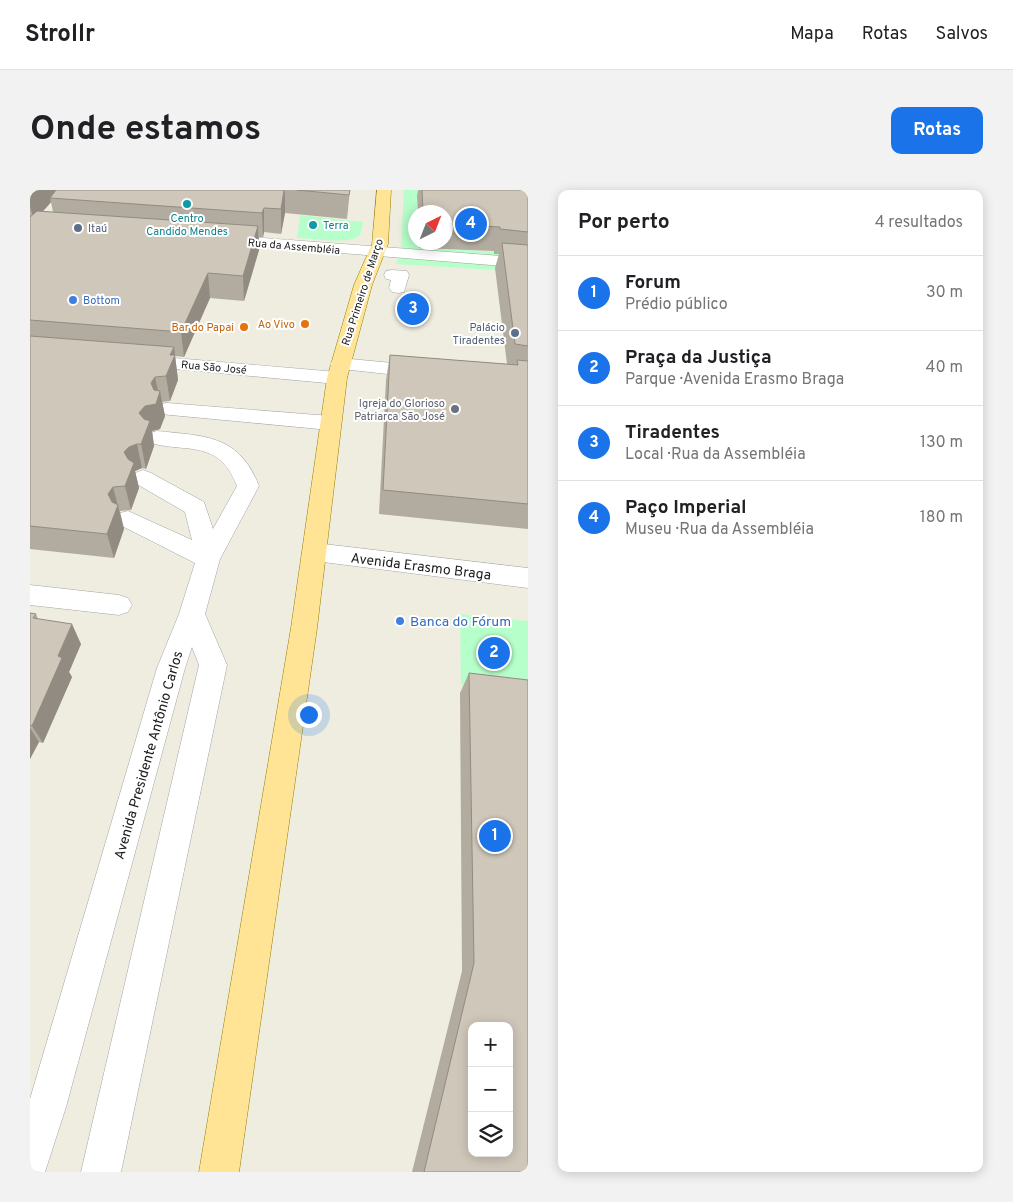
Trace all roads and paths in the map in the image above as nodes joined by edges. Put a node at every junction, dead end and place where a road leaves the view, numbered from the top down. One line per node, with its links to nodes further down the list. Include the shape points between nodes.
1 (384, 190): 3 (main road, Rua Primeiro de Março)
2 (209, 239): 3 (street, Rua da Assembléia)
3 (377, 253): 4 (street, Rua da Assembléia); 6 (main road, Rua Primeiro de Março, via 362,285)
4 (528, 264)
5 (116, 359): 6 (street, Rua São José)
6 (339, 371): 7 (street, Rua São José); 9 (main road)
7 (441, 373)
8 (167, 409): 9 (street)
9 (330, 423): 13 (main road)
10 (157, 438): 14 (street, via 215,447 244,471 248,486)
11 (143, 478): 14 (street, via 196,508)
12 (128, 519): 14 (street)
13 (315, 552): 15 (street, Avenida Erasmo Braga); 21 (main road)
14 (208, 559): 18 (street)
15 (528, 578)
16 (30, 595): 17 (street)
17 (119, 604)
18 (192, 614): 19 (street, Avenida Presidente Antônio Carlos, via 171,668); 20 (street, Avenida Presidente Antônio Carlos, via 213,666)
19 (30, 1159)
20 (101, 1172)
21 (220, 1172)

